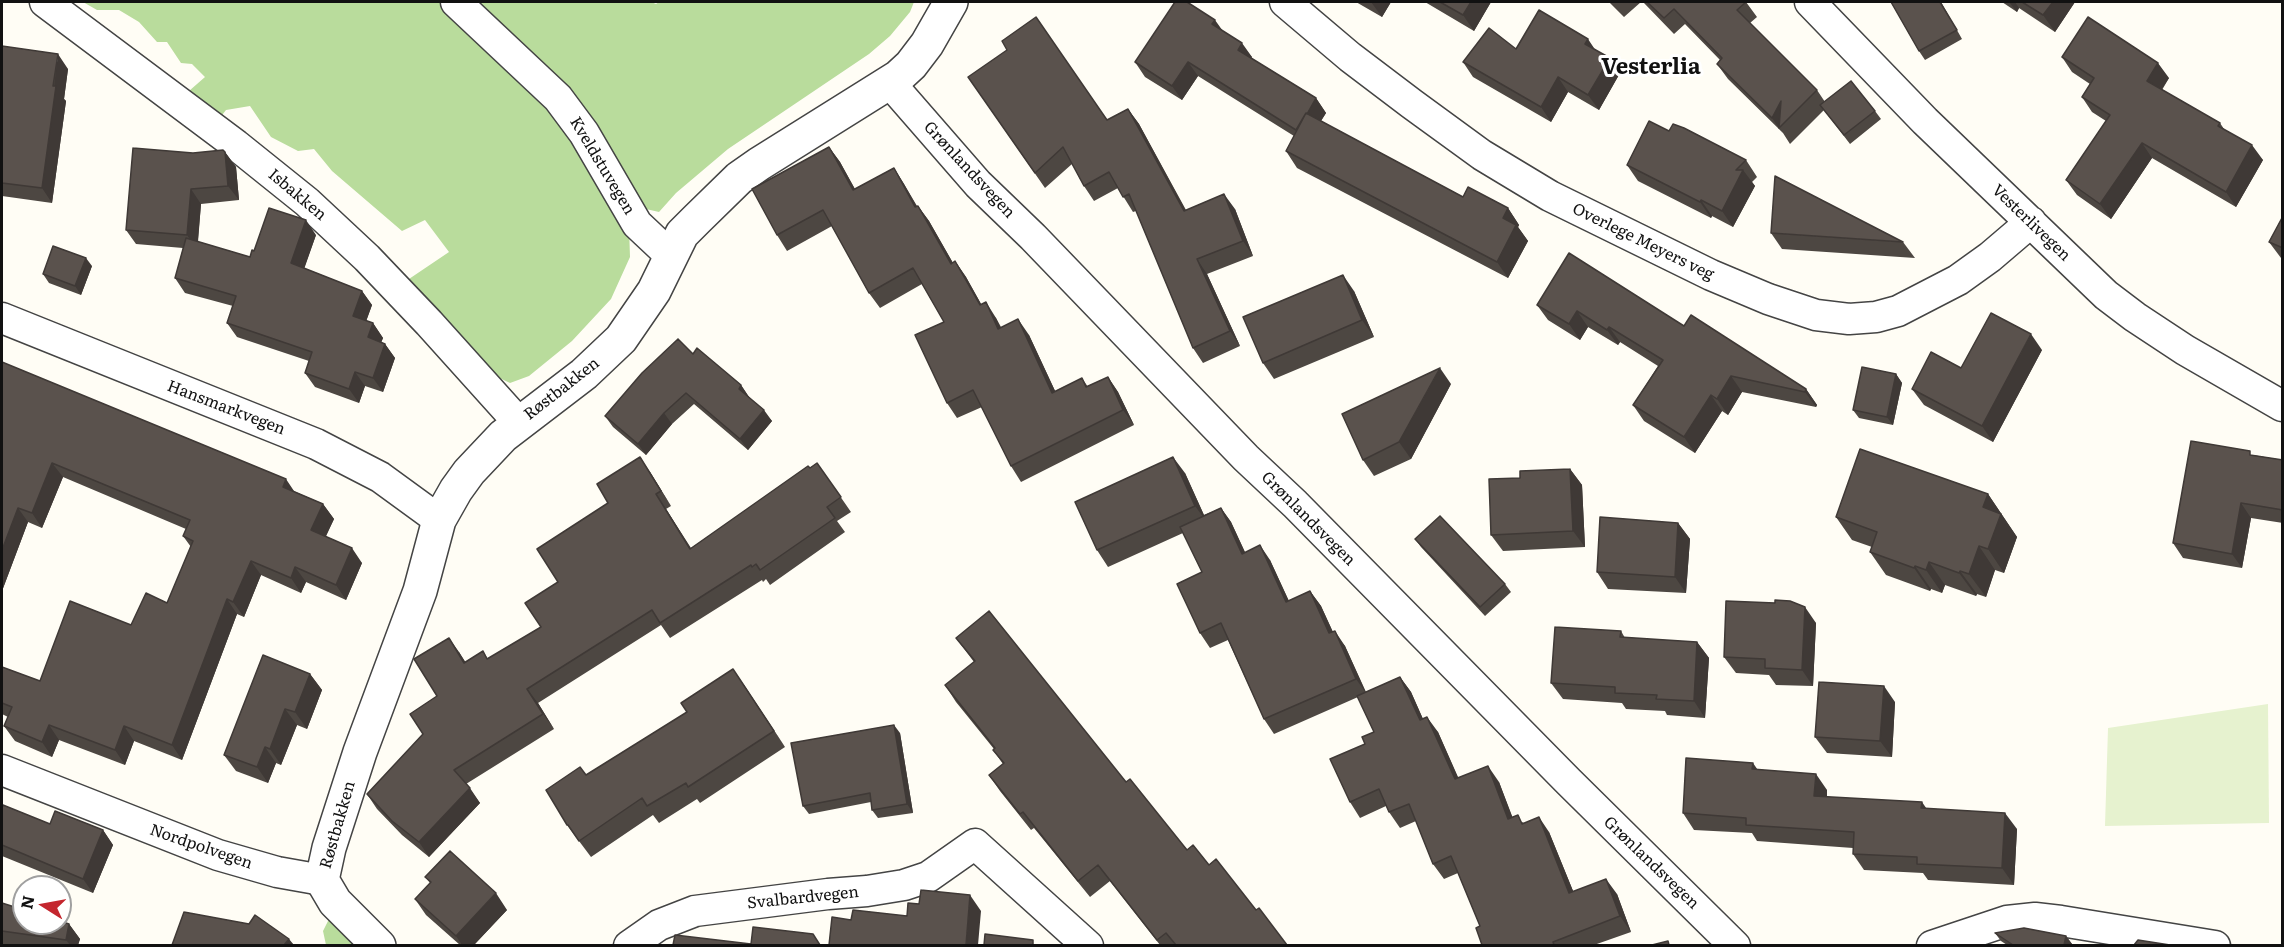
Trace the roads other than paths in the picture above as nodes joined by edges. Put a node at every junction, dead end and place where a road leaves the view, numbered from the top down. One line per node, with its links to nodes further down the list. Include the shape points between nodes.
1 (45, 2): 11 (street, Isbakken, via 308,202 429,323)
2 (456, 2): 8 (street, Kveldstuvegen, via 558,98 589,140 637,224)
3 (951, 2): 6 (street, Røstbakken, via 927,44)
4 (1286, 2): 7 (street, Overlege Meyers veg, via 1412,104 1482,155 1550,196 1711,275 1816,315 1849,319 1898,311 1958,280)
5 (1810, 2): 7 (street, Vesterlivegen, via 1924,121)
6 (890, 83): 8 (street, Røstbakken, via 739,178 682,234); 18 (street, Grønlandsvegen, via 978,184 1246,458)
7 (2031, 222): 10 (street, Vesterlivegen, via 2085,276 2134,317)
8 (670, 256): 11 (street, Røstbakken, via 654,291 621,339 584,374)
9 (2, 318): 12 (street, Hansmarkvegen, via 316,444 381,477)
10 (2283, 406)
11 (519, 423): 12 (street, Røstbakken, via 469,472)
12 (439, 520): 14 (street, Røstbakken, via 420,591 360,752)
13 (2, 770): 14 (street, Nordpolvegen, via 218,855)
14 (322, 880): 15 (street, via 335,902)
15 (379, 945)
16 (629, 945): 17 (street, Svalbardvegen, via 659,925 695,912 904,885 928,877 975,844)
17 (1088, 945)
18 (1735, 945)
19 (1932, 945): 20 (street, via 2007,921 2035,918)
20 (2215, 945)

